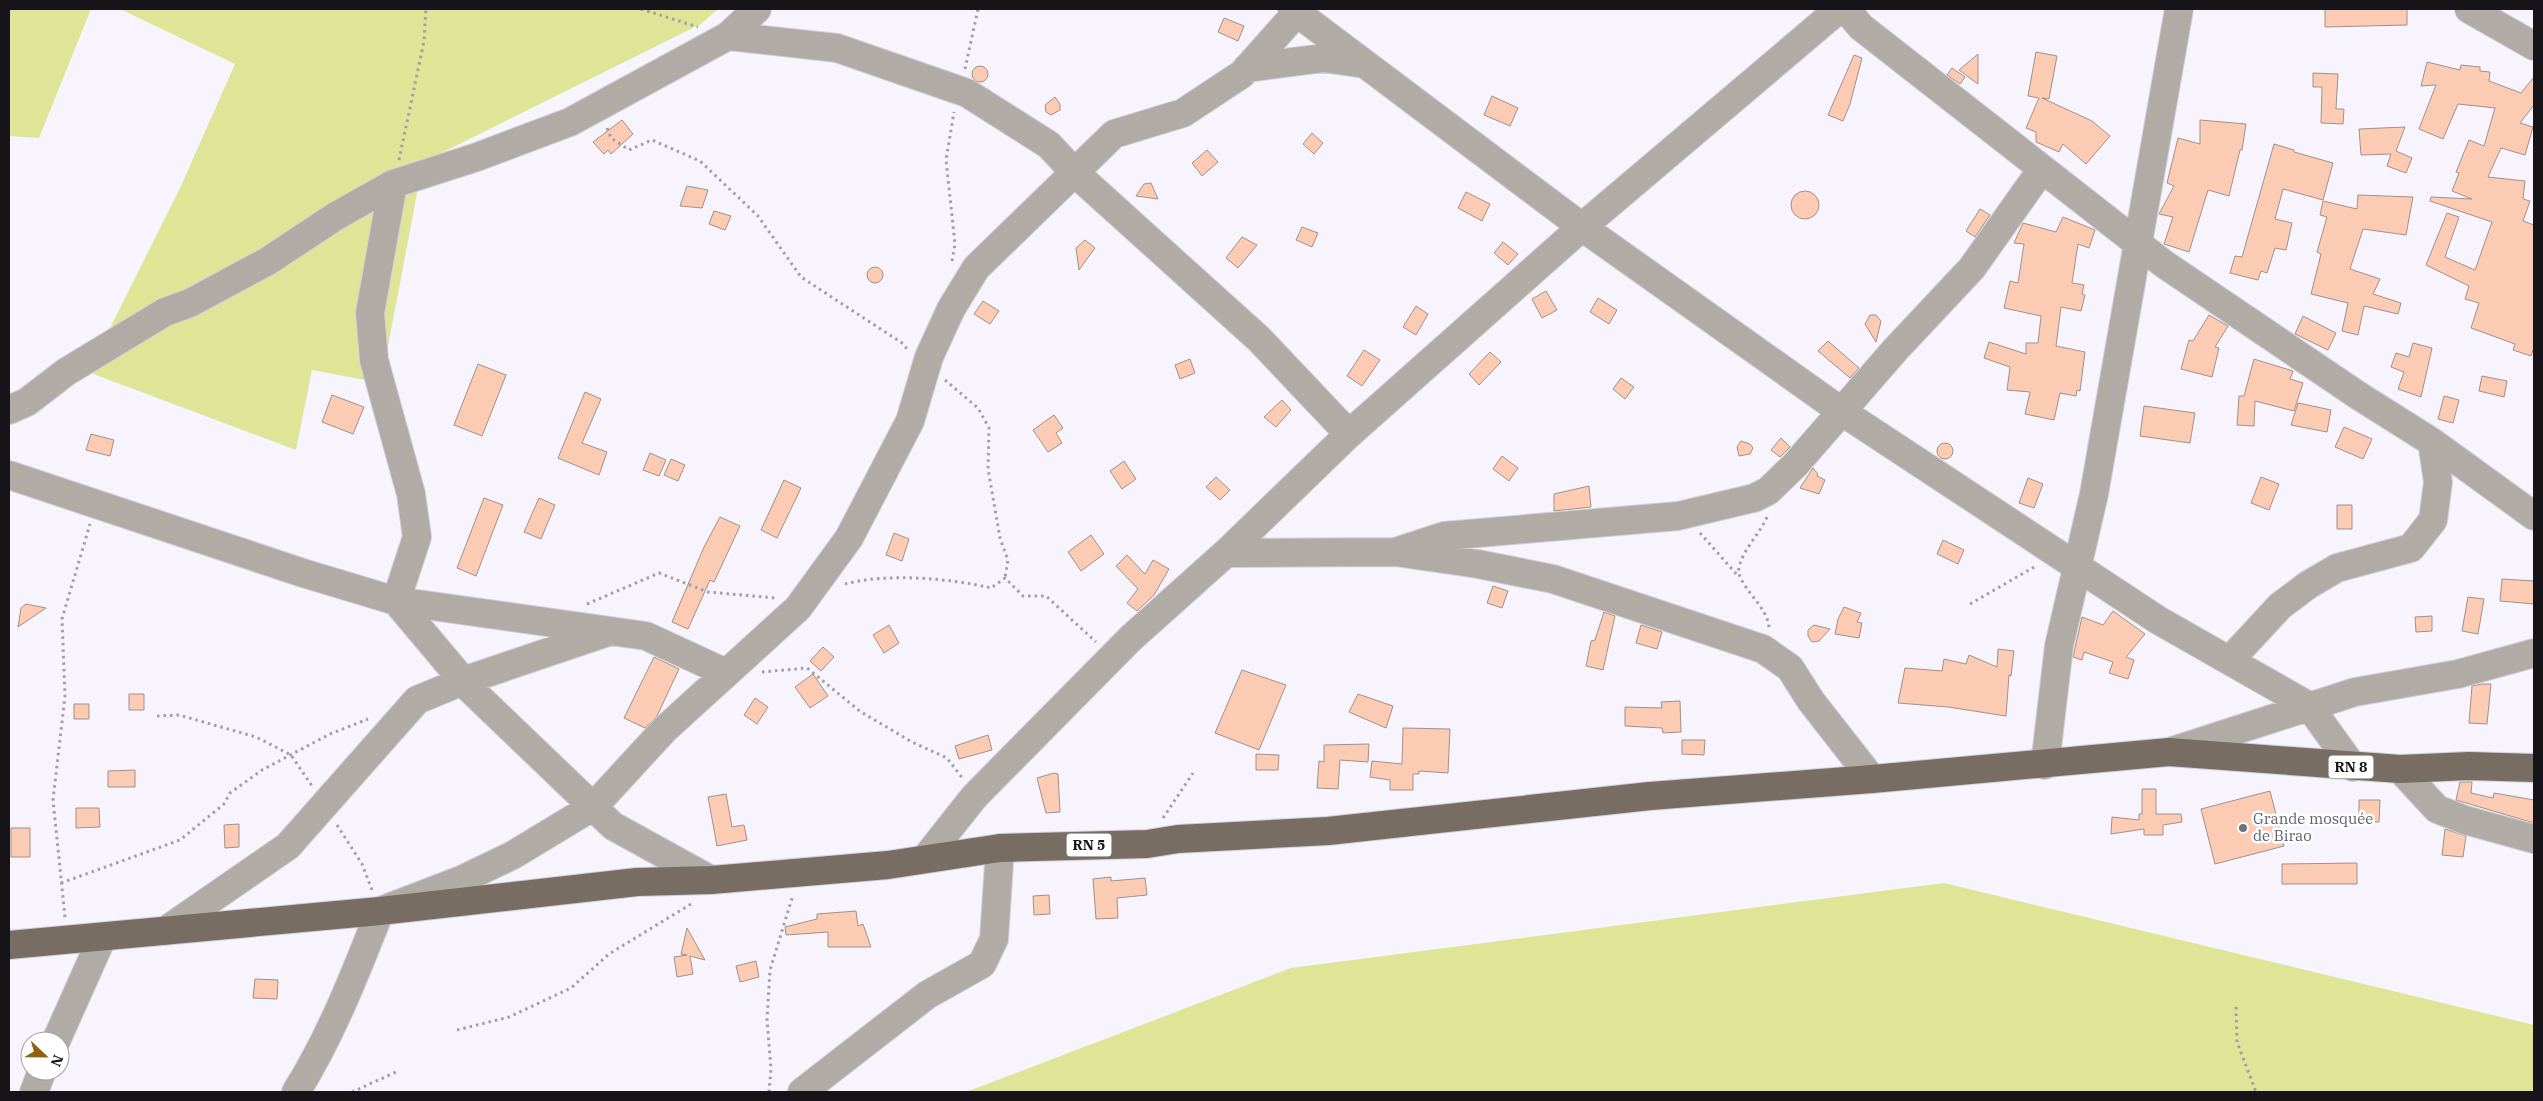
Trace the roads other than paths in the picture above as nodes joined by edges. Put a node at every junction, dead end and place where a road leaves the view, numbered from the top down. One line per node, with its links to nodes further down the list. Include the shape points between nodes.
1 (757, 9): 7 (street)
2 (1839, 9): 14 (street)
3 (1846, 9): 11 (street, via 1861,27)
4 (2179, 9): 15 (street)
5 (2469, 9): 8 (street)
6 (1297, 10): 9 (street); 10 (street)
7 (728, 36): 12 (street, via 837,48 961,90 1049,144); 13 (street, via 570,122)
8 (2534, 46)
9 (1367, 65): 10 (street, via 1324,58); 14 (street)
10 (1247, 68): 12 (street, via 1184,113 1114,134)
11 (2042, 169): 15 (street); 17 (street, via 1972,268)
12 (1074, 172): 18 (street, via 1259,339); 29 (street, via 976,268 950,309 925,370 910,421 850,538 798,608)
13 (393, 184): 16 (street, via 336,216 268,261 190,303 165,312 66,372 27,402); 25 (street, via 370,313 374,360 411,494 417,537)
14 (1582, 227): 17 (street); 18 (street)
15 (2137, 242): 19 (street, via 2254,326); 24 (street, via 2094,494)
16 (9, 410)
17 (1841, 411): 22 (street, via 1795,465 1768,491 1754,498 1678,516 1444,536); 24 (street)
18 (1349, 434): 23 (street)
19 (2432, 442): 21 (street); 28 (street, via 2438,482 2433,520 2411,548 2337,568 2308,584 2280,606)
20 (9, 475): 25 (street)
21 (2534, 516)
22 (1395, 552): 23 (street); 37 (street, via 1553,579 1763,649 1790,668 1811,701)
23 (1226, 553): 41 (street, via 1132,638 974,796)
24 (2067, 558): 28 (street, via 2158,620); 33 (street)
25 (396, 601): 26 (street); 30 (street)
26 (609, 632): 29 (street, via 646,636); 30 (street)
27 (2534, 653): 31 (street, via 2458,674 2355,692)
28 (2230, 660): 31 (street)
29 (733, 668): 38 (street, via 664,730)
30 (463, 681): 38 (street); 44 (street, via 418,700 288,846)
31 (2309, 706): 32 (street); 35 (street)
32 (2169, 752): 33 (main road, RN 5); 35 (main road, RN 8)
33 (2045, 764): 37 (main road, RN 5)
34 (2533, 764): 36 (main road, RN 8)
35 (2353, 767): 36 (main road, RN 8)
36 (2400, 769): 39 (street, via 2437,809)
37 (1872, 779): 40 (main road, RN 5, via 1650,796 1328,831 1178,839 1147,844)
38 (594, 806): 42 (street, via 613,826); 43 (street, via 513,855 461,880)
39 (2534, 839)
40 (1000, 848): 41 (main road, RN 5); 49 (street, via 994,940 982,964 927,996)
41 (925, 859): 42 (main road, RN 5)
42 (711, 880): 43 (main road, RN 5, via 637,882)
43 (380, 911): 44 (main road, RN 5); 48 (street, via 343,1000)
44 (165, 932): 45 (main road, RN 5)
45 (102, 938): 46 (main road, RN 5); 47 (street)
46 (9, 945)
47 (60, 1031)
48 (296, 1092)
49 (802, 1092)

